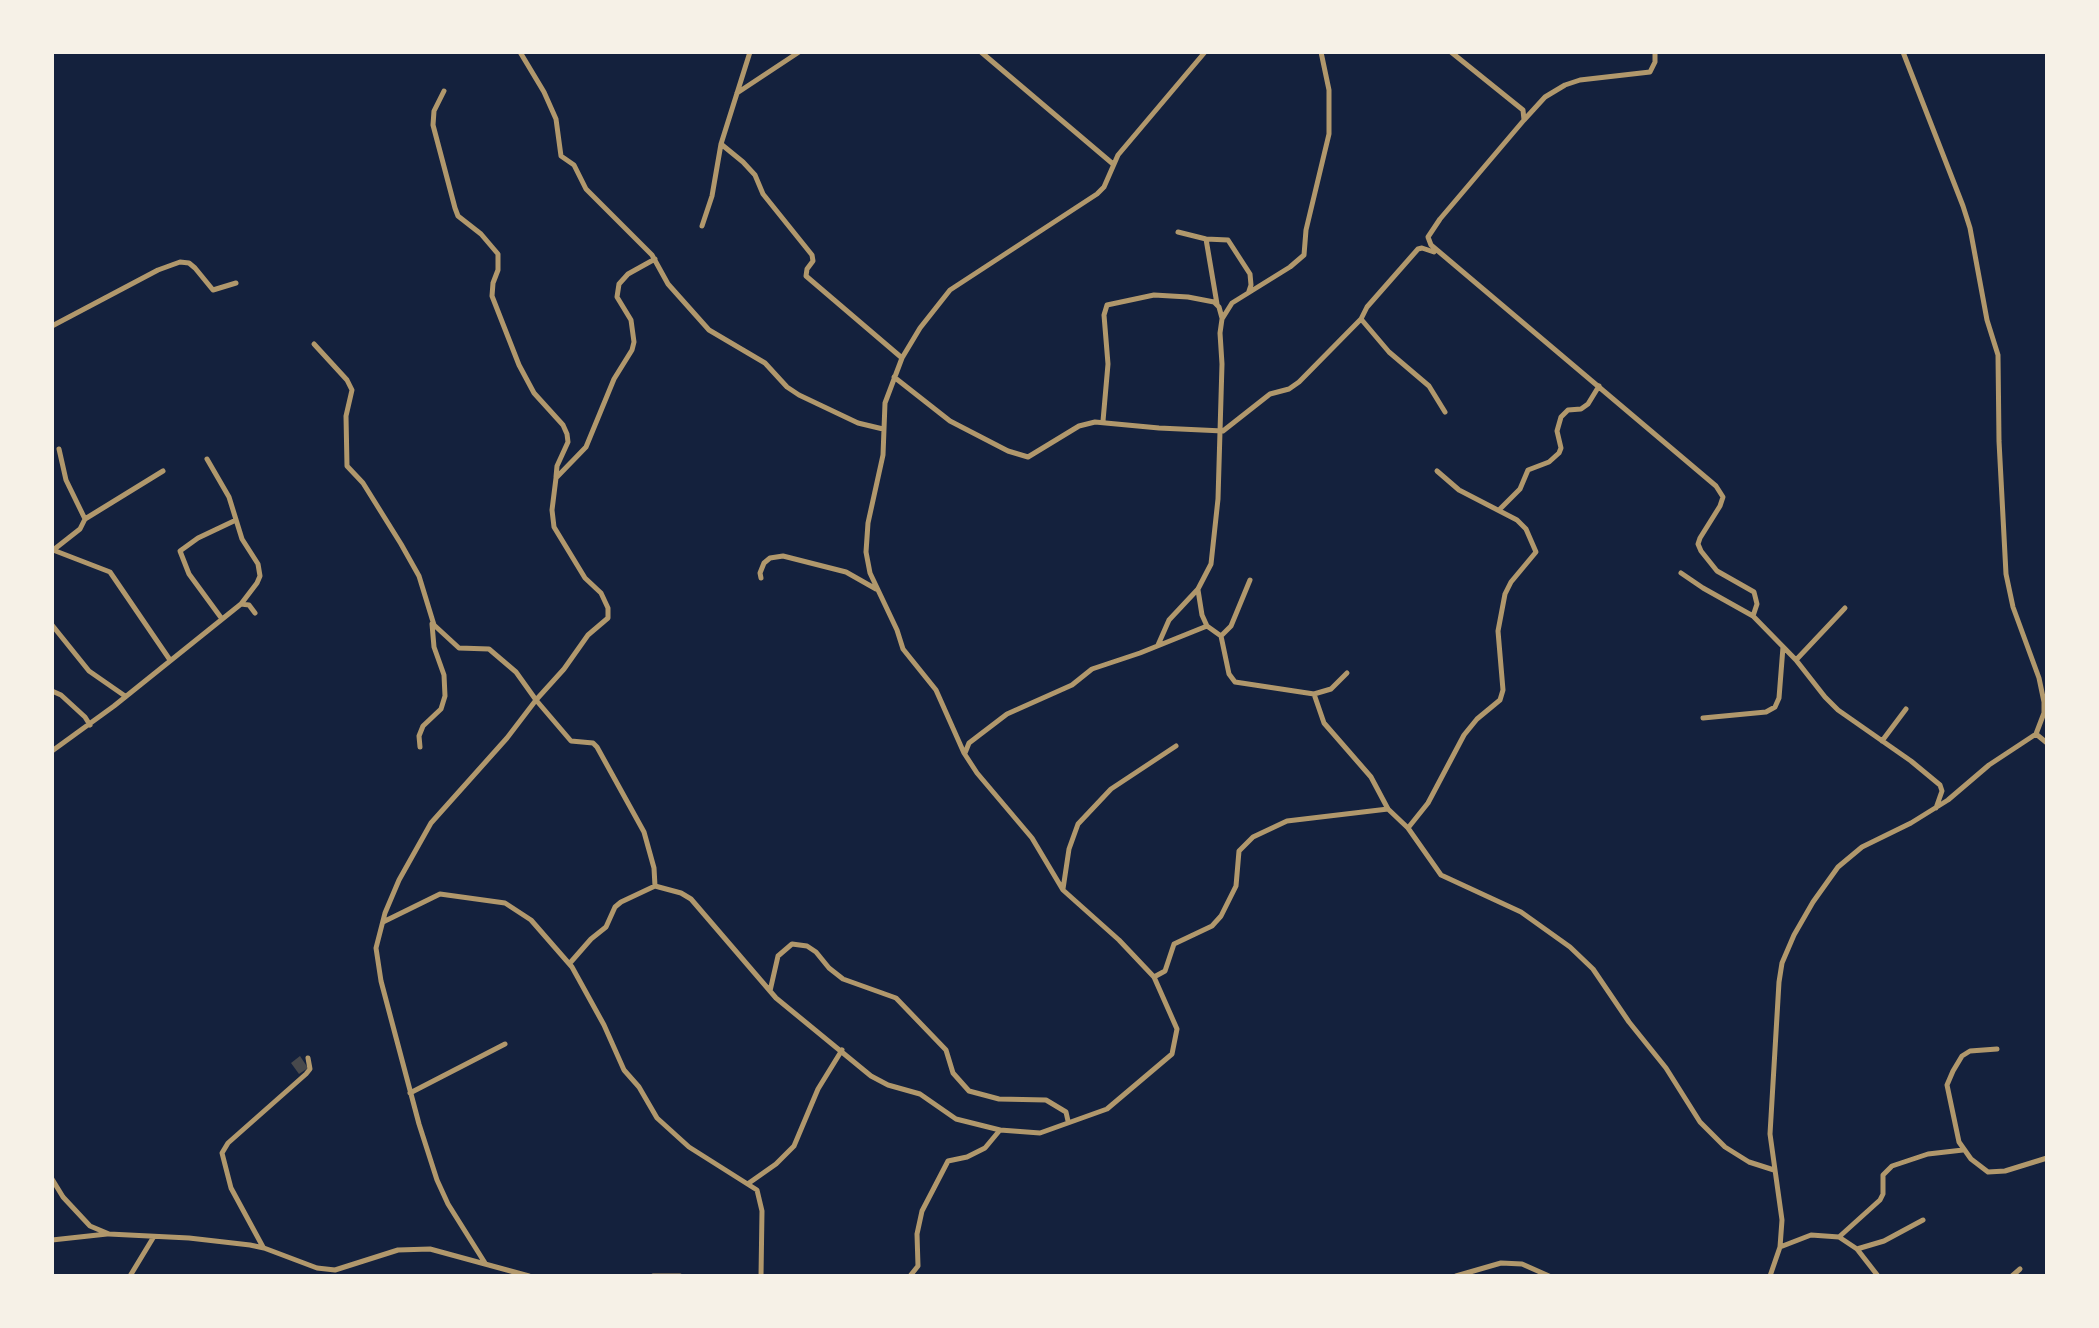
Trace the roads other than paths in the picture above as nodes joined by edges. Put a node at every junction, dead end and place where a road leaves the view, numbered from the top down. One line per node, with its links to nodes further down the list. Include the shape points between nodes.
1 (520, 52): 19 (street, via 556,119 561,156)
2 (750, 52): 11 (street)
3 (799, 52): 11 (street)
4 (981, 52): 14 (street)
5 (1205, 52): 14 (street)
6 (1321, 52): 21 (street, via 1329,90 1329,134 1304,255)
7 (1451, 52): 12 (street, via 1523,110)
8 (1655, 52): 12 (street, via 1650,72 1565,85)
9 (1903, 52): 69 (street, via 1970,228 1998,355 2006,574 2044,702)
10 (444, 91): 38 (street, via 433,125 455,208 498,254 492,296 534,393 567,434)
11 (737, 93): 13 (street)
12 (1524, 120): 18 (street, via 1429,234)
13 (721, 144): 15 (street); 27 (street, via 755,175 763,194 812,255 806,276)
14 (1113, 164): 27 (street, via 1104,187 1087,203 950,290)
15 (702, 226)
16 (1178, 232): 17 (street)
17 (1206, 239): 21 (street, via 1222,238 1233,245 1250,274); 22 (street)
18 (1438, 254): 24 (street, via 1418,249); 29 (street)
19 (655, 259): 32 (street, via 668,284 709,330 756,356 799,395); 38 (street, via 619,284 617,297 631,320 632,350 586,447)
20 (236, 283): 25 (street, via 213,290 195,268 180,262)
21 (1248, 292): 23 (street)
22 (1218, 305): 23 (street); 31 (street, via 1206,299 1154,295 1107,305)
23 (1222, 319): 33 (street)
24 (1361, 319): 30 (street, via 1429,386); 33 (street, via 1294,386 1270,394)
25 (52, 326)
26 (314, 344): 53 (street, via 352,390 346,416 347,466 363,483 419,576)
27 (902, 358): 28 (street)
28 (894, 377): 31 (street, via 950,421 1022,456 1034,455 1079,426); 32 (street)
29 (1599, 386): 39 (street, via 1588,404 1561,417 1559,453 1528,470 1520,489); 51 (street, via 1721,491 1720,506 1698,544 1717,571 1754,592)
30 (1445, 412)
31 (1103, 421): 33 (street)
32 (883, 429): 47 (street, via 866,552)
33 (1219, 431): 46 (street, via 1211,564)
34 (59, 449): 40 (street, via 66,480)
35 (207, 459): 41 (street)
36 (163, 471): 40 (street)
37 (1437, 471): 39 (street, via 1459,490)
38 (556, 478): 65 (street, via 554,527 585,578 601,593 608,618)
39 (1499, 510): 78 (street, via 1526,529 1536,552 1505,594 1498,631 1503,690 1497,706 1464,735 1428,803)
40 (85, 519): 42 (street)
41 (236, 520): 48 (street, via 260,570); 52 (street, via 180,551 189,574)
42 (52, 551): 59 (street, via 110,572)
43 (1681, 573): 51 (street)
44 (761, 578): 47 (street, via 764,563 783,556 846,572)
45 (1250, 580): 56 (street, via 1231,626)
46 (1198, 589): 55 (street); 57 (street, via 1169,620)
47 (877, 590): 75 (street, via 903,649 936,690)
48 (241, 604): 50 (street); 52 (street)
49 (1845, 608): 60 (street)
50 (255, 613)
51 (1753, 616): 58 (street)
52 (222, 619): 59 (street)
53 (431, 619): 65 (street, via 459,648 489,649 516,672); 73 (street, via 445,696 441,709 423,726)
54 (52, 625): 64 (street, via 89,671)
55 (1207, 626): 56 (street); 57 (street)
56 (1221, 636): 63 (street, via 1235,682)
57 (1158, 645): 75 (street, via 1092,669 1072,685 1007,714 969,743)
58 (1783, 646): 60 (street); 67 (street, via 1775,707)
59 (170, 660): 64 (street)
60 (1796, 660): 70 (street, via 1831,704)
61 (1347, 673): 63 (street, via 1331,689)
62 (52, 691): 68 (street)
63 (1314, 694): 76 (street, via 1324,723 1371,777)
64 (126, 696): 68 (street)
65 (536, 700): 79 (street, via 571,741 593,743 601,751 644,832); 81 (street, via 431,823)
66 (1906, 709): 70 (street)
67 (1703, 718)
68 (90, 725): 74 (street)
69 (2036, 734): 71 (street); 77 (street)
70 (1882, 741): 77 (street, via 1940,785)
71 (2047, 743)
72 (1176, 746): 80 (street, via 1111,789 1078,824)
73 (420, 747)
74 (52, 751)
75 (964, 753): 80 (street, via 1032,838)
76 (1388, 809): 78 (street); 83 (street, via 1287,821 1253,837 1239,851 1236,886 1221,916 1174,944 1165,971)
77 (1936, 809): 94 (street, via 1862,847 1838,867 1788,950 1779,982 1770,1134)
78 (1408, 828): 94 (street, via 1441,875 1521,912 1570,947 1593,969 1658,1056 1700,1122 1725,1147)
79 (655, 886): 82 (street, via 618,905 606,927); 84 (street, via 691,899)
80 (1063, 890): 83 (street)
81 (383, 922): 82 (street, via 440,894 505,903 531,920); 89 (street, via 377,965)
82 (570, 963): 96 (street, via 624,1070 657,1118 689,1147)
83 (1154, 977): 90 (street, via 1177,1029 1172,1054 1107,1109)
84 (770, 991): 87 (street); 90 (street, via 778,956 792,944 807,946 843,979 896,998 946,1050 953,1073 969,1091 999,1099 1046,1100 1066,1112)
85 (505, 1044): 89 (street)
86 (1997, 1049): 92 (street, via 1962,1056 1947,1085)
87 (842, 1050): 91 (street, via 880,1081 914,1091 956,1119); 96 (street, via 818,1089 794,1146)
88 (308, 1058): 103 (street, via 306,1074 222,1153 231,1188)
89 (410, 1093): 105 (street, via 437,1180)
90 (1068, 1121): 91 (street, via 1040,1133)
91 (1000, 1130): 113 (street, via 985,1148 948,1161 922,1211 918,1266)
92 (1963, 1150): 93 (street, via 1993,1173); 99 (street, via 1892,1166 1881,1179 1880,1200)
93 (2047, 1158)
94 (1774, 1170): 102 (street, via 1781,1202)
95 (52, 1179): 98 (street, via 90,1226)
96 (749, 1183): 112 (street, via 760,1198)
97 (1923, 1220): 104 (street)
98 (109, 1234): 100 (street); 101 (street)
99 (1839, 1237): 102 (street, via 1811,1235); 104 (street)
100 (153, 1238): 103 (street); 108 (street)
101 (52, 1240)
102 (1780, 1247): 116 (street)
103 (264, 1248): 107 (street)
104 (1857, 1249): 117 (street)
105 (485, 1263): 107 (street, via 415,1248); 109 (street)
106 (2020, 1269): 118 (street)
107 (336, 1273)
108 (130, 1276)
109 (529, 1276)
110 (653, 1276): 111 (street)
111 (680, 1276)
112 (761, 1276)
113 (910, 1276)
114 (1456, 1276): 115 (street, via 1501,1263 1522,1264)
115 (1549, 1276)
116 (1770, 1276)
117 (1878, 1276)
118 (2012, 1276)

